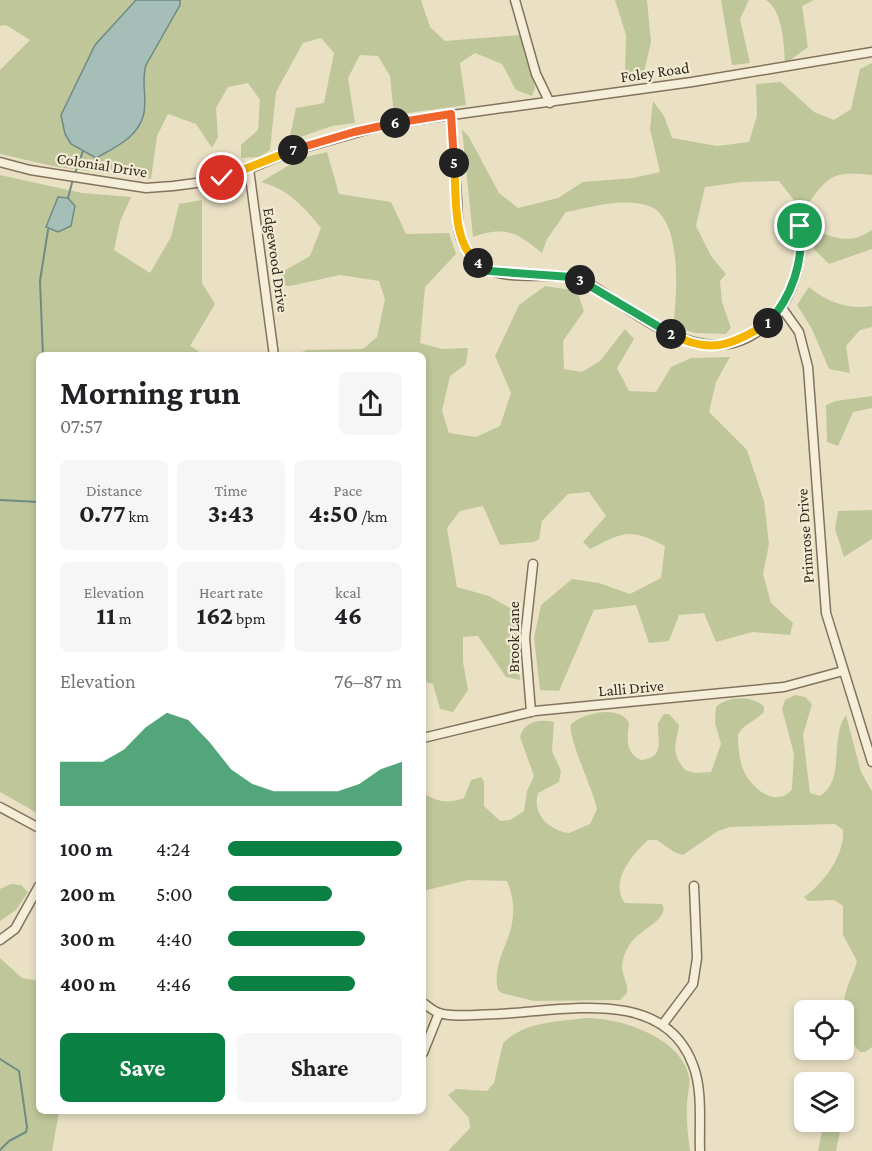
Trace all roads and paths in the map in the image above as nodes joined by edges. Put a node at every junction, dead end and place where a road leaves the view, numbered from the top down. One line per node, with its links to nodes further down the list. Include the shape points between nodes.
1 (515, 0): 3 (street, via 536,74)
2 (872, 52): 3 (street, Foley Road)
3 (550, 103): 4 (street, Colonial Drive)
4 (451, 114): 6 (street, Colonial Drive, via 354,132); 8 (street, via 460,237 472,258 489,271 571,277 590,284 682,340 714,347 748,335 768,323)
5 (0, 162): 6 (street, Colonial Drive, via 149,188 212,181)
6 (249, 169): 9 (street, Edgewood Drive)
7 (800, 226): 8 (street, via 803,248)
8 (782, 308): 11 (street, Primrose Drive, via 799,332 808,367 823,587 826,613)
9 (273, 352)
10 (532, 564): 12 (street, Brook Lane, via 525,638)
11 (843, 671): 12 (street, Lalli Drive, via 784,687); 14 (street, Primrose Drive)
12 (531, 712): 13 (street, Lalli Drive)
13 (426, 737)
14 (872, 762)
15 (0, 807): 16 (street)
16 (36, 826)
17 (694, 886): 22 (street, via 697,958 693,984)
18 (36, 891): 19 (street, via 15,929)
19 (0, 940)
20 (426, 1005): 21 (street)
21 (439, 1013): 22 (street, via 478,1015 615,1008); 23 (street)
22 (663, 1024): 24 (street, via 680,1040 693,1065 698,1086)
23 (426, 1046)
24 (700, 1151)

